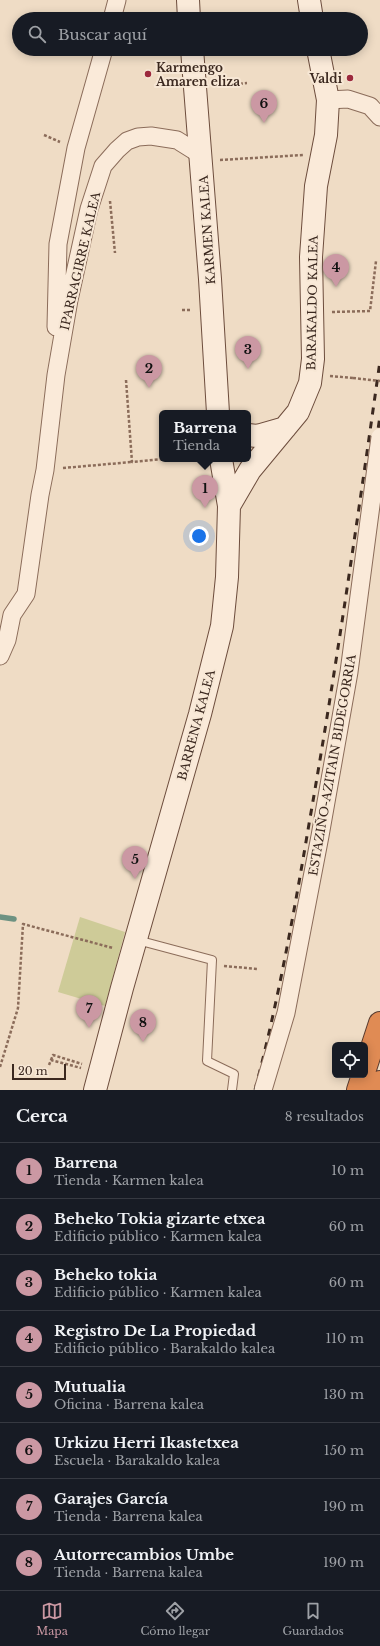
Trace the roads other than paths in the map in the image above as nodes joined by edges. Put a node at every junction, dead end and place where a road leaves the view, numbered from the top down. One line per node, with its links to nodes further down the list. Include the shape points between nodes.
1 (118, 0): 4 (street)
2 (188, 0): 5 (street)
3 (309, 0): 6 (street)
4 (114, 12)
5 (189, 12)
6 (311, 12)
7 (102, 56): 13 (street, IPARRAGIRRE KALEA, via 76,148 58,244)
8 (193, 56): 12 (street, KARMEN KALEA)
9 (319, 56): 10 (street, BARAKALDO KALEA)
10 (328, 100): 11 (street, via 348,99 370,106); 15 (street, BARAKALDO KALEA, via 324,154 316,186 311,257 313,359 310,383 298,412)
11 (380, 117)
12 (201, 158): 13 (street, IPARRAGIRRE KALEA, via 177,140 138,137 127,141 104,166 89,209); 14 (street, KARMEN KALEA)
13 (56, 376): 20 (street, IPARRAGIRRE KALEA, via 26,594 12,615 7,640)
14 (218, 410)
15 (285, 428): 16 (street); 19 (street, BARAKALDO KALEA, via 250,470)
16 (251, 435)
17 (380, 437): 28 (street, ESTAZIÑO-AZITAIN BIDEGORRIA, bridge, via 349,672 326,805 286,1012)
18 (221, 462): 19 (street)
19 (228, 506): 21 (street, BARRENA KALEA, via 227,577 222,626)
20 (0, 656)
21 (136, 940): 26 (street, BARRENA KALEA); 27 (lane, via 212,960 207,1060 234,1074)
22 (380, 1024): 23 (highway)
23 (368, 1060)
24 (362, 1078): 29 (highway)
25 (380, 1082): 30 (highway)
26 (95, 1090)
27 (232, 1090)
28 (263, 1090)
29 (358, 1090)
30 (377, 1090)

